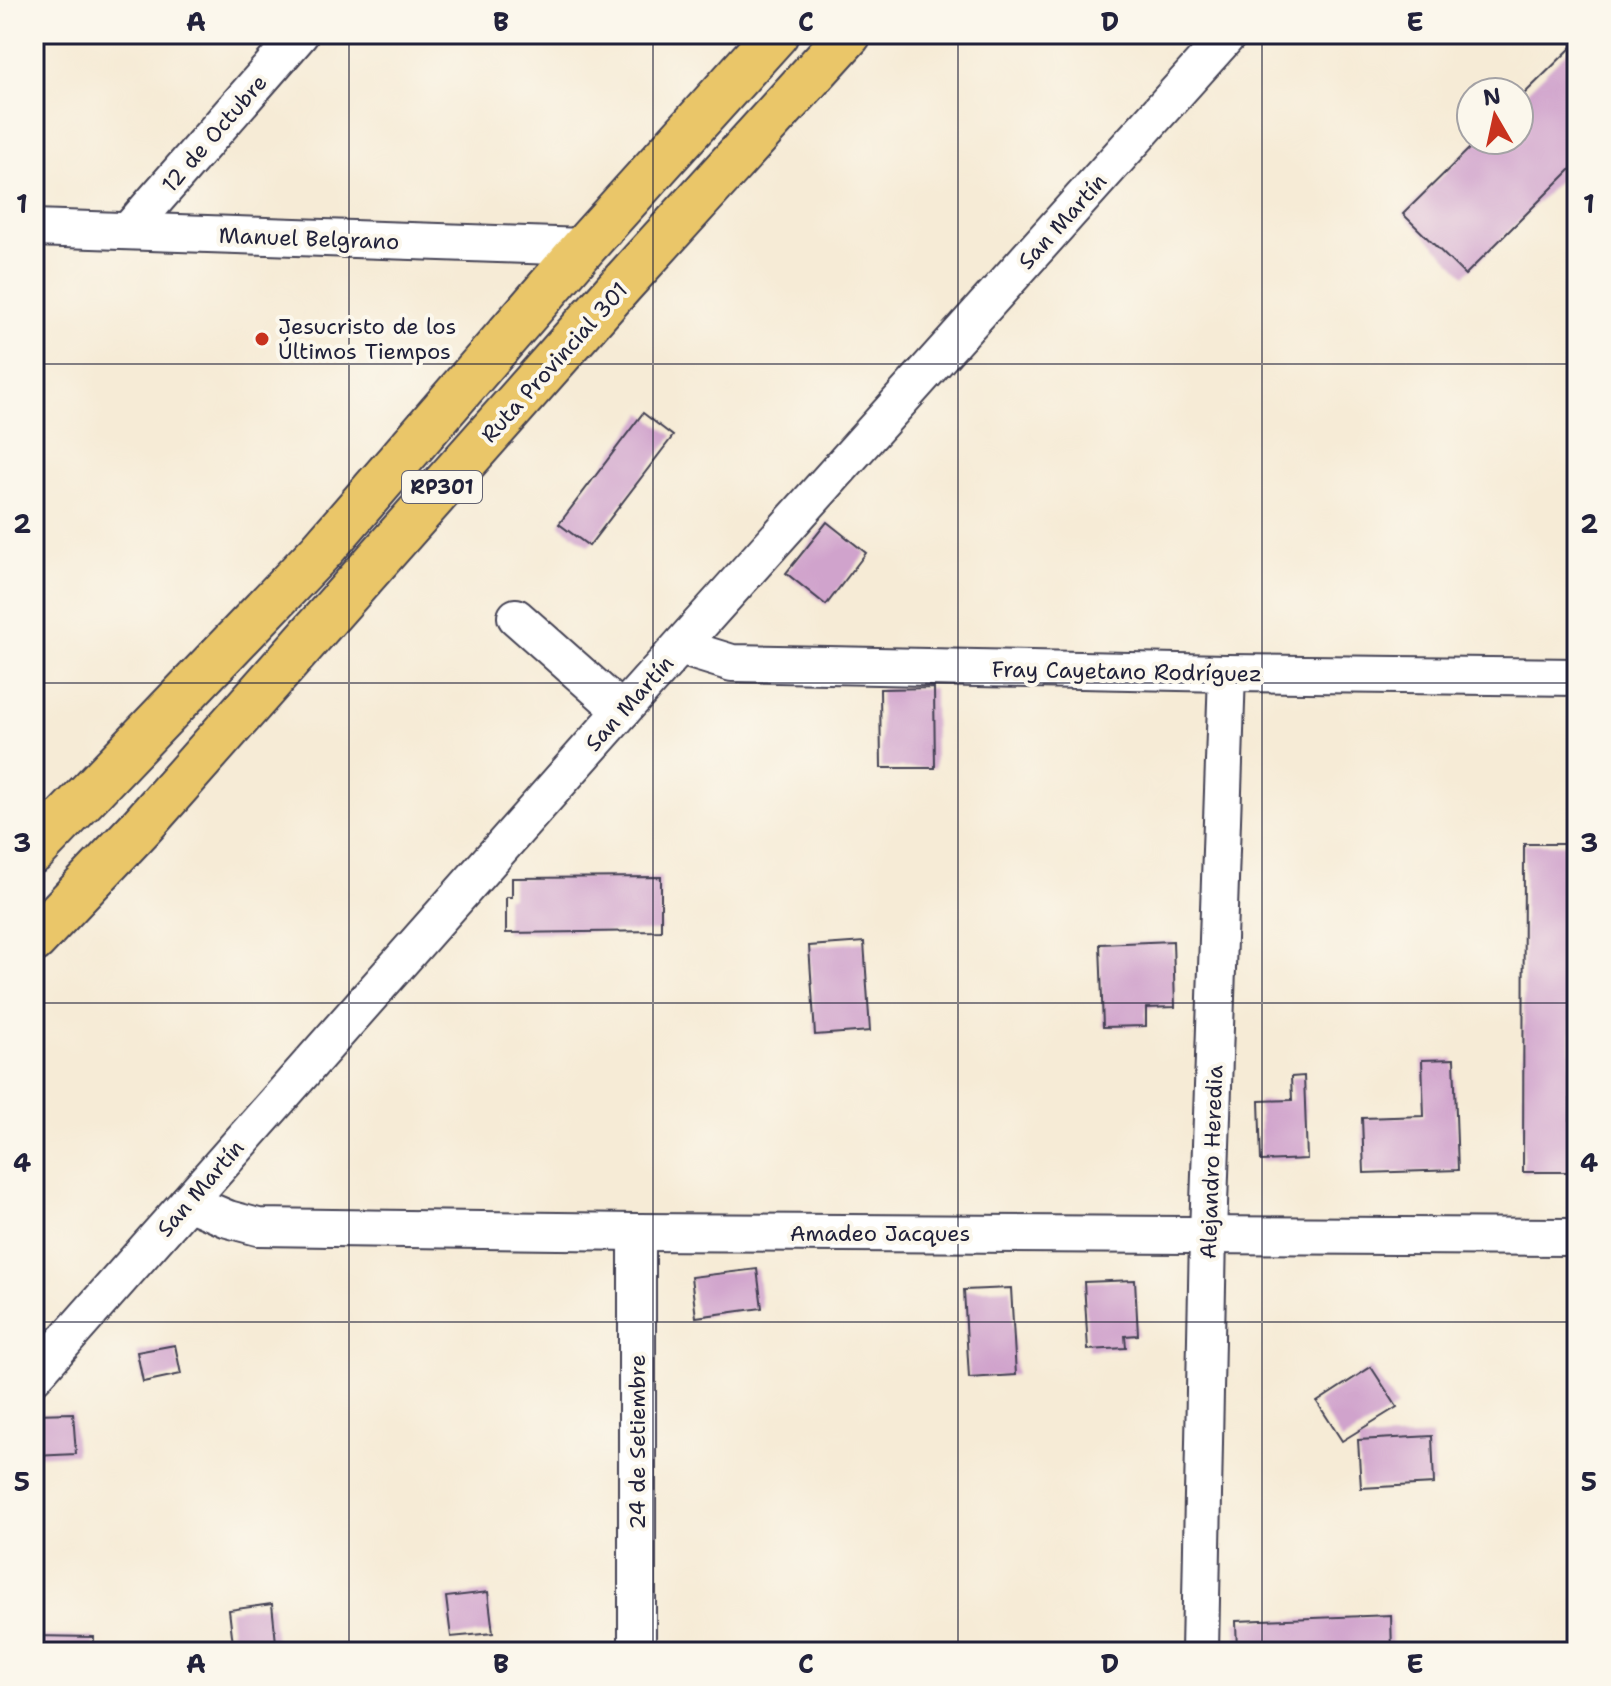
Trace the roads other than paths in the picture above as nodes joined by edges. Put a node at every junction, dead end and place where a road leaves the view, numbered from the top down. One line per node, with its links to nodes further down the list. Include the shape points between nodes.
1 (300, 34): 6 (street, 12 de Octubre)
2 (776, 34): 7 (main road, RP301)
3 (849, 34): 14 (main road, Ruta Provincial 301 / RP301)
4 (1229, 34): 9 (street, San Martín)
5 (34, 228): 6 (street, Manuel Belgrano)
6 (128, 231): 7 (street, Manuel Belgrano)
7 (584, 247): 13 (main road, RP301, via 321,551)
8 (516, 617): 12 (street)
9 (680, 647): 10 (street, Fray Cayetano Rodríguez, via 732,663); 12 (street, San Martín)
10 (1227, 673): 11 (street, Fray Cayetano Rodríguez); 17 (street, Alejandro Heredia)
11 (1577, 677)
12 (622, 711): 15 (street, San Martín)
13 (39, 839)
14 (34, 940)
15 (188, 1202): 16 (street, Amadeo Jacques, via 258,1227); 19 (street, San Martín)
16 (637, 1232): 17 (street, Amadeo Jacques); 20 (street, 24 de Setiembre)
17 (1208, 1234): 18 (street, Amadeo Jacques); 21 (street, Alejandro Heredia)
18 (1577, 1237)
19 (34, 1376)
20 (637, 1652)
21 (1200, 1652)

